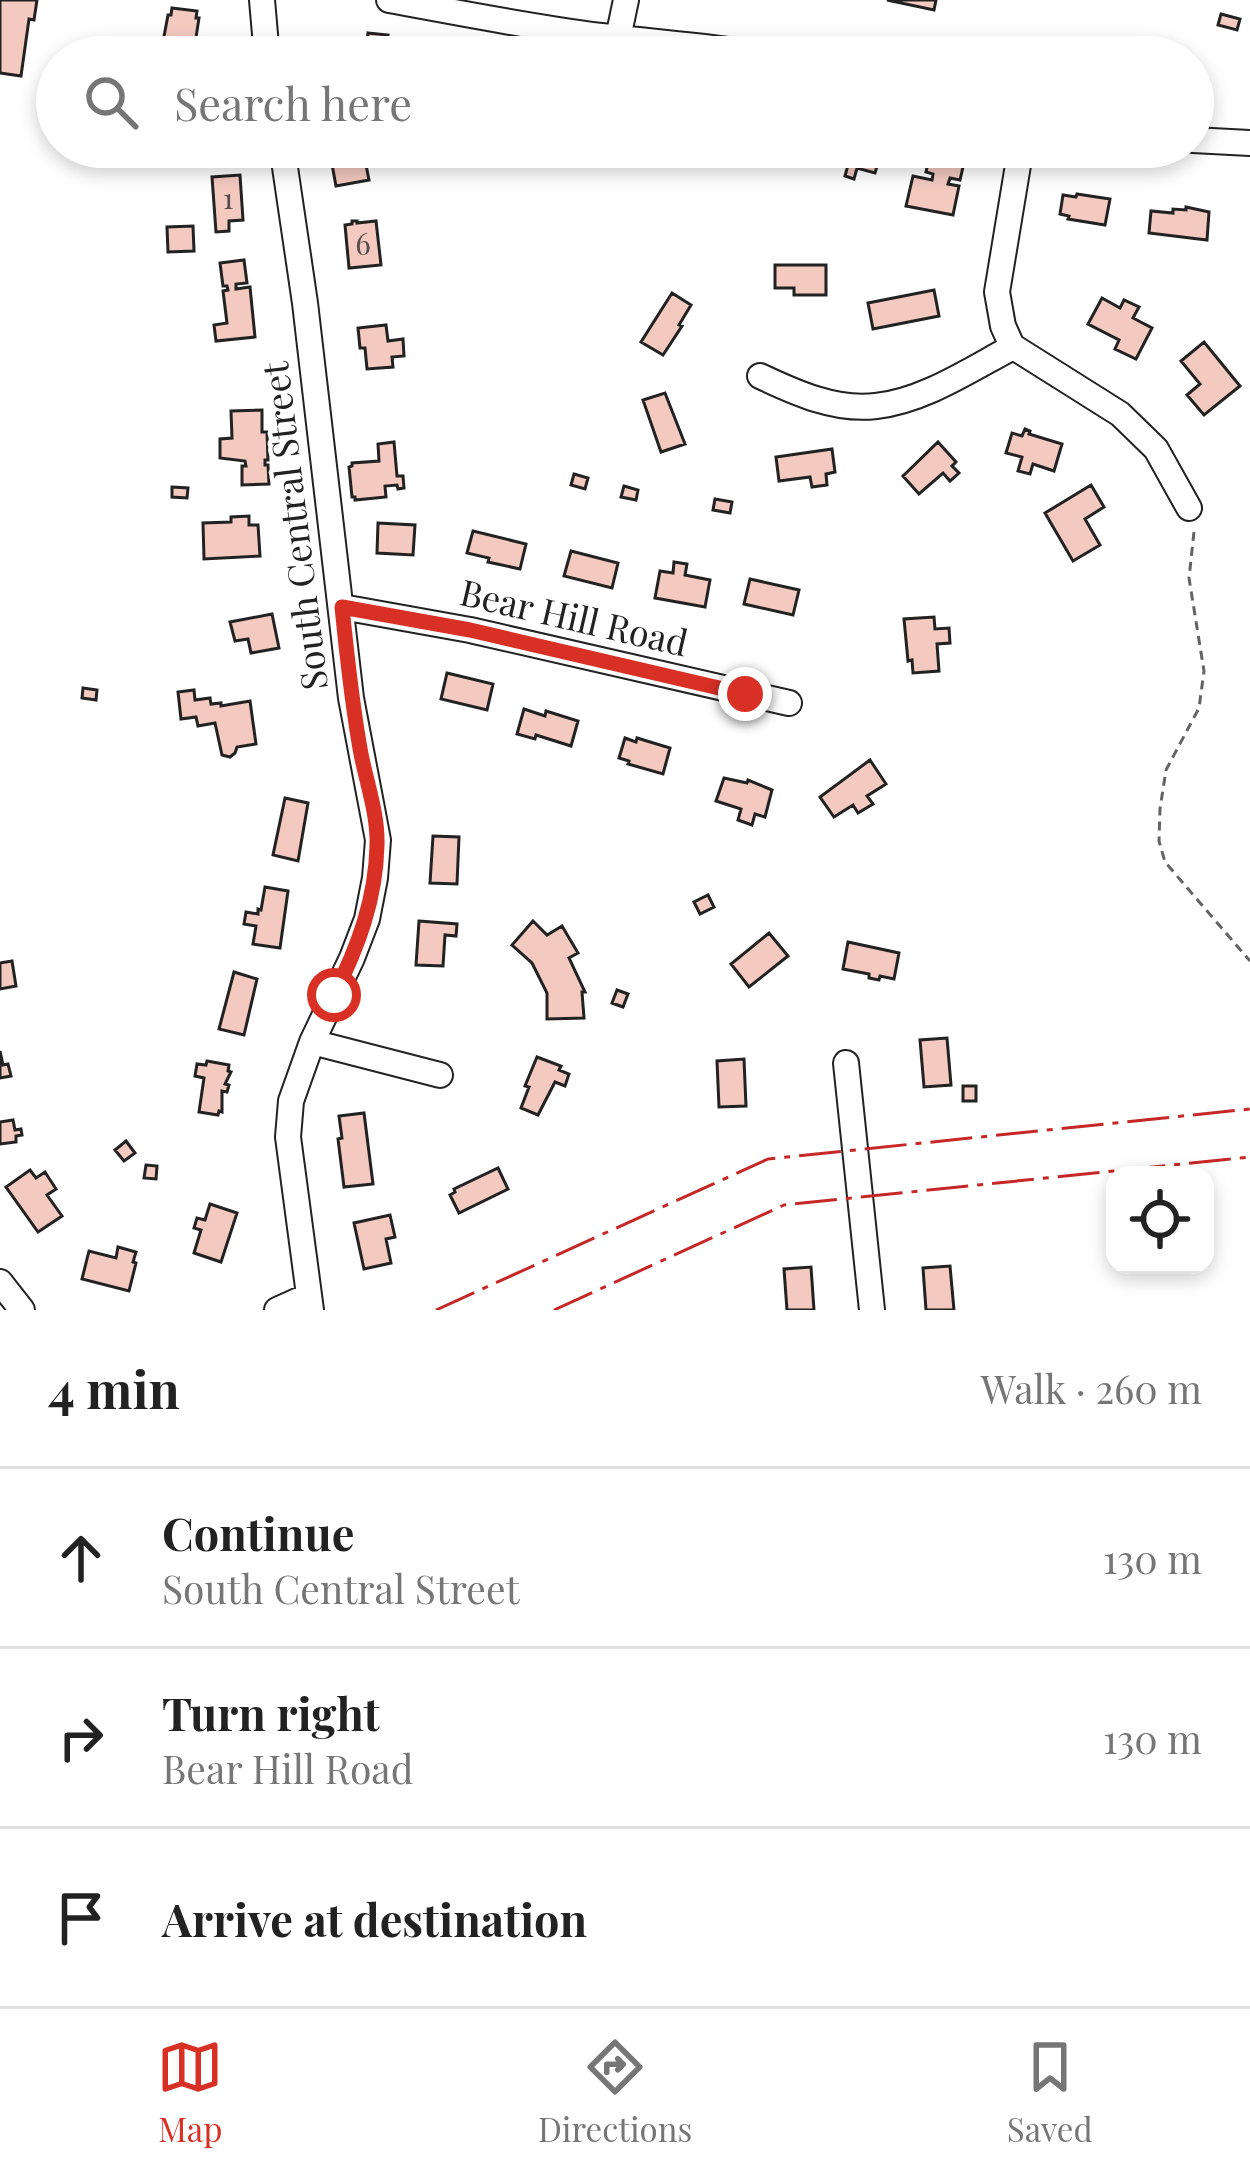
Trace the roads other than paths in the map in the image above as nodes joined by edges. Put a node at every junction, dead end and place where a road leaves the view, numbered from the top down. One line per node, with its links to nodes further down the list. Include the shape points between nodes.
1 (262, 0): 4 (street)
2 (389, 0): 5 (street)
3 (626, 0): 6 (street)
4 (265, 36)
5 (604, 36)
6 (619, 36)
7 (1214, 141): 8 (street)
8 (1250, 143)
9 (285, 168): 14 (street, South Central Street)
10 (1018, 168): 11 (street, via 997,292)
11 (1013, 347): 12 (street, via 919,395 877,406 799,394); 13 (street, via 1120,413 1156,449)
12 (760, 376)
13 (1189, 508)
14 (342, 607): 15 (street, Bear Hill Road); 16 (street, South Central Street, via 378,840 367,919)
15 (789, 703)
16 (312, 1042): 18 (street); 20 (street, South Central Street, via 288,1137)
17 (846, 1064): 23 (street)
18 (440, 1075)
19 (0, 1282): 21 (street)
20 (310, 1303): 22 (street)
21 (22, 1310)
22 (277, 1310)
23 (872, 1310)

